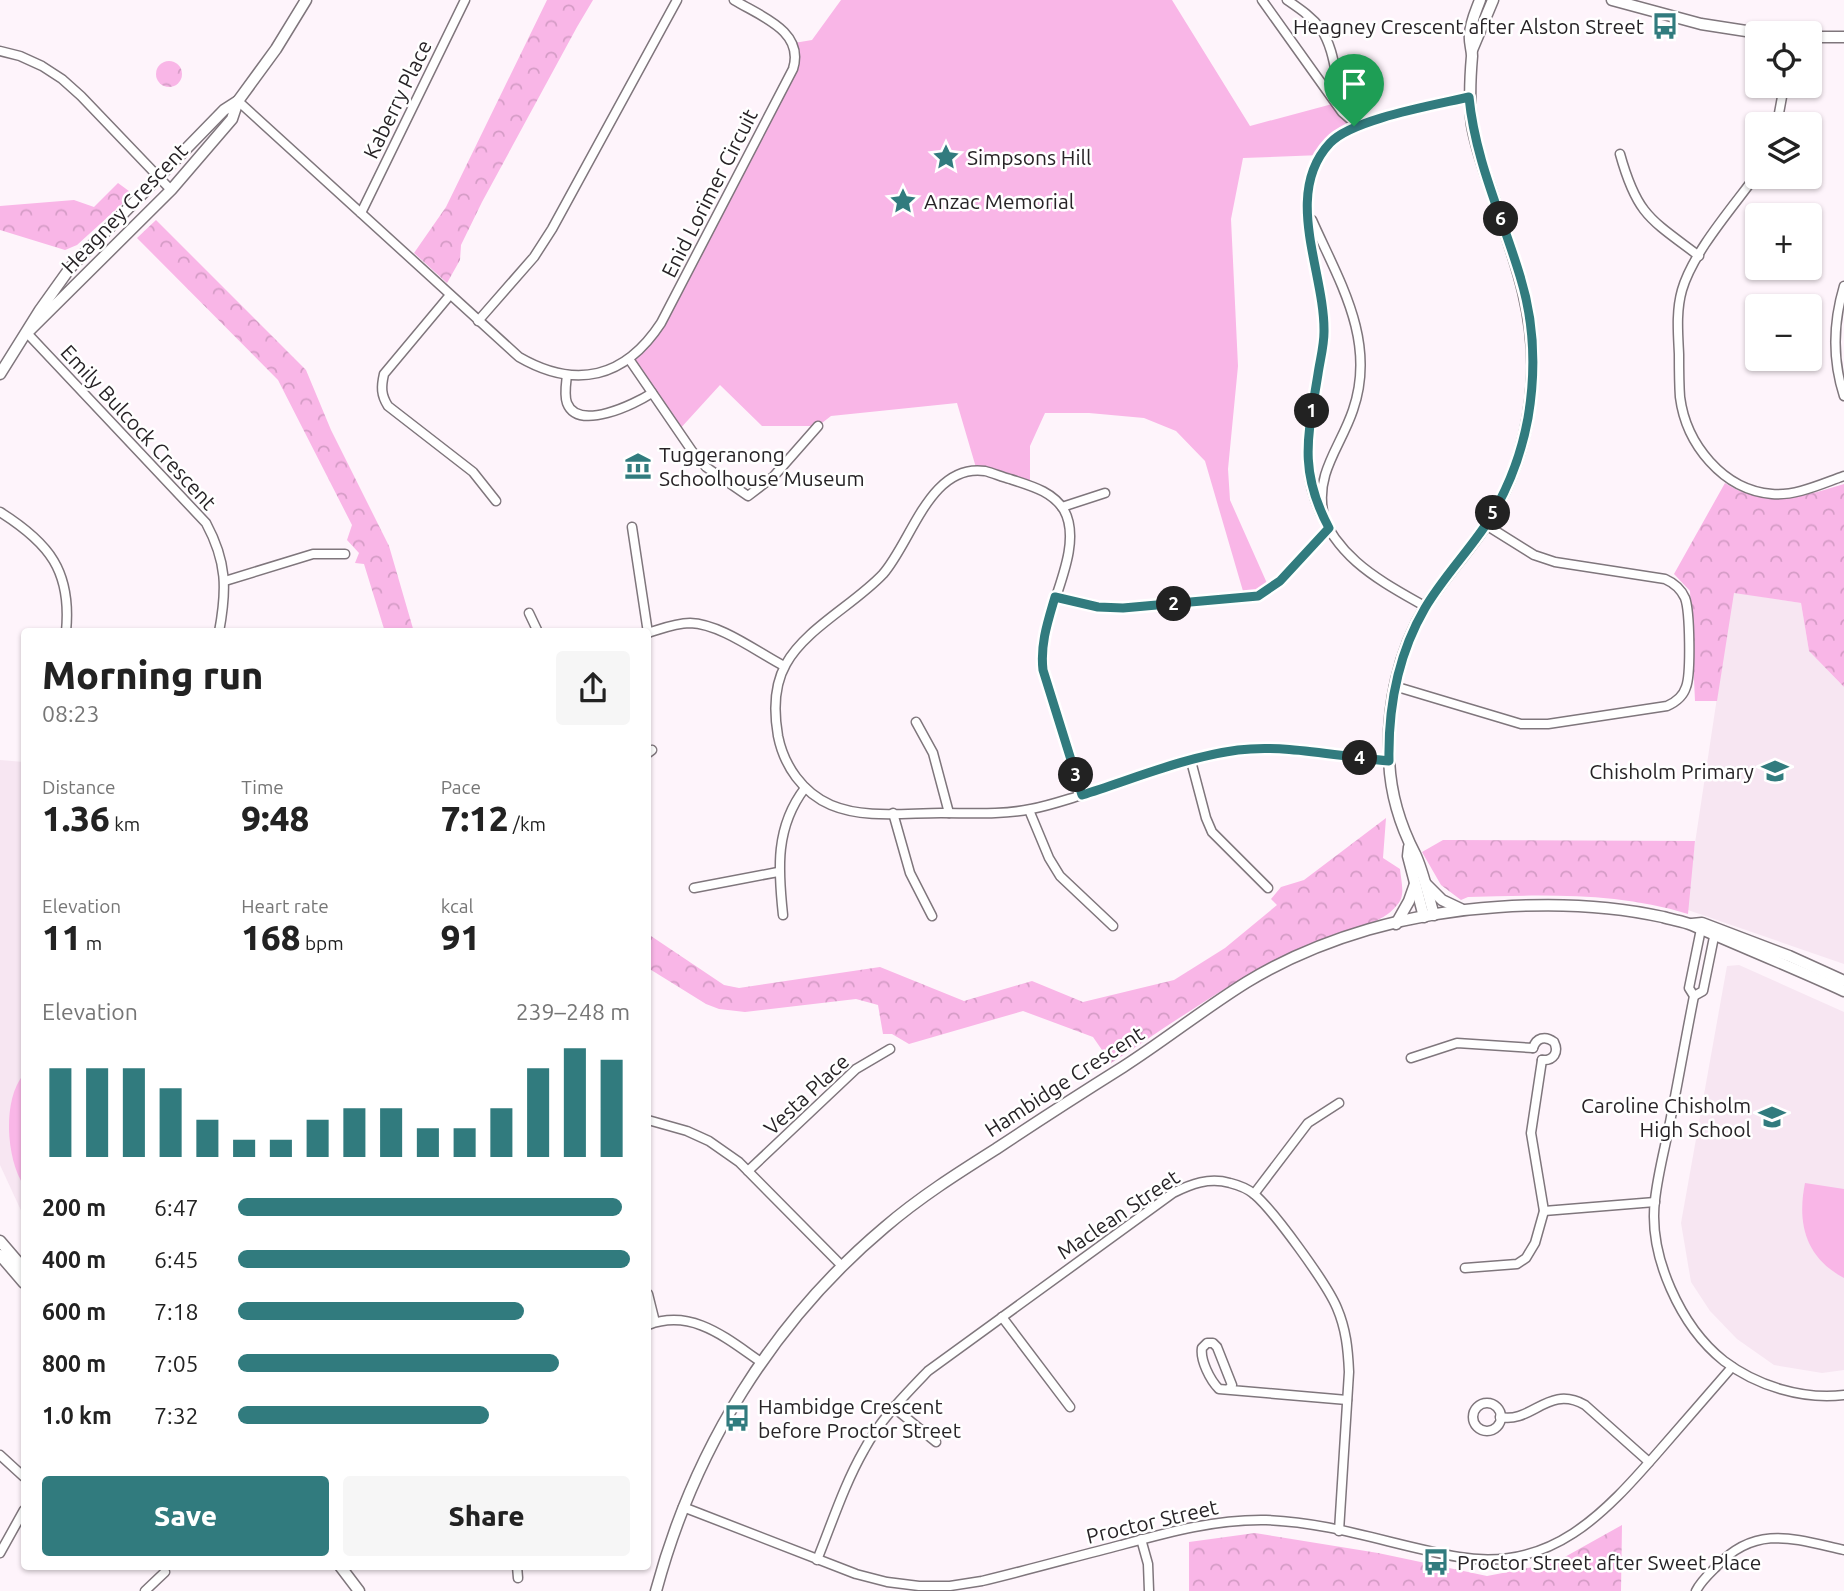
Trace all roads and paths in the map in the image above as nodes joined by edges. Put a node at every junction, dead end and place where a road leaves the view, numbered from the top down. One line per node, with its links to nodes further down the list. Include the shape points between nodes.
1 (306, 0): 16 (street, Heagney Crescent)
2 (464, 0): 23 (street, Kaberry Place)
3 (677, 0): 27 (street, via 552,229 534,257)
4 (734, 0): 29 (street, Enid Lorimer Circuit, via 788,33 796,61 661,323)
5 (1262, 0): 17 (street)
6 (1287, 0): 17 (street, via 1322,31)
7 (1480, 0): 13 (street, via 1469,38)
8 (1493, 0): 13 (street)
9 (1612, 0): 10 (street)
10 (1745, 31)
11 (1822, 37): 12 (street)
12 (1844, 37)
13 (1472, 50): 15 (street)
14 (0, 51): 19 (street, via 20,56 62,79)
15 (1469, 97): 17 (street); 41 (street, via 1478,153 1521,277 1532,345 1525,432 1509,481)
16 (238, 101): 19 (street, Heagney Crescent); 21 (street, Heagney Crescent, via 232,119); 23 (street, Enid Lorimer Circuit)
17 (1352, 123): 22 (street, via 1330,142 1315,164)
18 (1620, 154): 24 (street, via 1629,186 1648,217)
19 (159, 176): 21 (street); 28 (street, Heagney Crescent, via 70,268)
20 (1746, 189): 24 (street)
21 (171, 190): 28 (street, Heagney Crescent)
22 (1307, 211): 40 (street, via 1325,335 1307,449 1315,501); 40 (street, via 1351,305 1362,350 1354,407 1322,479)
23 (361, 213): 26 (street, Enid Lorimer Circuit)
24 (1699, 256): 35 (street, via 1682,290 1677,320 1681,398 1695,440 1721,473 1755,492 1793,493)
25 (1844, 286): 33 (street, via 1835,356)
26 (450, 295): 27 (street, Enid Lorimer Circuit); 37 (street, via 384,374 383,400 473,472)
27 (478, 321): 31 (street, Enid Lorimer Circuit, via 537,368)
28 (27, 333): 30 (street, Heagney Crescent); 44 (street, Emily Bulcock Crescent, via 206,523 222,560)
29 (629, 359): 31 (street, Enid Lorimer Circuit, via 599,373); 32 (street)
30 (0, 374)
31 (567, 375): 32 (street, via 567,402 580,416 620,409)
32 (652, 393): 34 (street, via 706,467 748,496 774,476)
33 (1844, 396)
34 (818, 426)
35 (1844, 476)
36 (1105, 493): 38 (street)
37 (496, 501)
38 (1062, 508): 45 (street, via 1071,539); 53 (street, via 1040,489 985,471 956,475 931,497 884,573 801,644)
39 (0, 512): 48 (street, via 33,535 56,565 66,594)
40 (1328, 525): 45 (street, via 1280,581 1258,596 1123,608); 46 (street, via 1368,572)
41 (1486, 525): 46 (street); 54 (street, via 1534,555 1555,562 1665,579 1680,589 1687,608 1689,676 1682,696 1667,706 1521,724)
42 (632, 527): 51 (street)
43 (345, 554): 44 (street, via 313,554)
44 (225, 581): 49 (street, Emily Bulcock Crescent)
45 (1055, 597): 59 (street, via 1041,655 1043,670)
46 (1426, 607): 54 (street)
47 (529, 613): 50 (street)
48 (66, 628)
49 (219, 628)
50 (536, 628)
51 (647, 628)
52 (651, 632): 53 (street, via 673,625 706,625)
53 (784, 666): 58 (street, via 777,690 776,723 784,755)
54 (1394, 686): 57 (street)
55 (916, 722): 62 (street, via 933,753)
56 (1191, 761): 57 (street, via 1269,749); 59 (street); 66 (street, via 1212,832)
57 (1389, 761): 64 (street, via 1392,788)
58 (805, 788): 61 (street, via 822,801 851,812); 63 (street, via 782,832)
59 (1082, 795): 60 (street)
60 (1029, 810): 62 (street); 72 (street, via 1060,876)
61 (894, 813): 62 (street); 69 (street, via 909,873)
62 (949, 813)
63 (778, 872): 65 (street); 68 (street)
64 (1419, 882): 67 (street, via 1441,900); 70 (street); 71 (street)
65 (694, 888)
66 (1268, 888)
67 (1464, 910): 70 (street, Hambidge Crescent); 73 (street, Hambidge Crescent, via 1524,905 1614,908)
68 (783, 915)
69 (932, 916)
70 (1429, 916): 71 (street, Hambidge Crescent)
71 (1396, 924): 90 (street, Hambidge Crescent, via 1320,946 1248,982 931,1191)
72 (1113, 926)
73 (1698, 926): 74 (street, Hambidge Crescent); 77 (street, via 1689,988)
74 (1715, 932): 75 (street, Hambidge Crescent, via 1789,956); 76 (street, Hambidge Crescent); 77 (street, via 1703,991)
75 (1844, 981)
76 (1844, 991)
77 (1694, 996): 86 (street)
78 (1533, 1048): 80 (street, via 1457,1043); 81 (street); 81 (street, via 1541,1038 1553,1042 1554,1056)
79 (890, 1049): 84 (street, Vesta Place, via 856,1069)
80 (1411, 1059)
81 (1542, 1060): 87 (street, via 1531,1133)
82 (1339, 1103): 85 (street, via 1307,1123)
83 (651, 1121): 84 (street, via 709,1141)
84 (748, 1171): 90 (street)
85 (1254, 1194): 93 (street, Maclean Street, via 1213,1180 1188,1185); 99 (street, Maclean Street, via 1338,1308 1348,1350)
86 (1655, 1202): 87 (street); 96 (street, via 1659,1251 1674,1298 1699,1337)
87 (1544, 1211): 91 (street, via 1535,1243 1517,1264)
88 (1, 1247): 89 (street); 92 (street)
89 (21, 1266)
90 (842, 1266): 95 (street, Hambidge Crescent)
91 (1465, 1268)
92 (21, 1278)
93 (1002, 1317): 100 (street); 101 (street, Maclean Street, via 934,1366)
94 (651, 1324): 95 (street, via 684,1320 702,1325)
95 (761, 1362): 107 (street, Hambidge Crescent, via 718,1432)
96 (1732, 1367): 98 (street, via 1783,1390); 105 (street, Proctor Street)
97 (1229, 1389): 97 (street, via 1214,1385 1201,1355 1207,1343 1217,1347 1231,1379); 99 (street)
98 (1844, 1395)
99 (1347, 1400): 109 (street, Maclean Street)
100 (1070, 1407)
101 (893, 1408): 103 (street); 113 (street, Maclean Street, via 848,1480)
102 (1500, 1418): 105 (street, via 1515,1417 1563,1398 1574,1399)
103 (936, 1442)
104 (0, 1455): 106 (street)
105 (1649, 1462): 109 (street, Proctor Street, via 1594,1520 1530,1553 1460,1557)
106 (21, 1474)
107 (683, 1507): 113 (street, Proctor Street); 120 (street, Hambidge Crescent)
108 (21, 1515): 112 (street)
109 (1339, 1531): 110 (street, Proctor Street, via 1268,1520 1230,1521)
110 (1141, 1539): 113 (street, Proctor Street, via 950,1586 887,1582); 121 (street)
111 (1844, 1549): 122 (street, via 1775,1537 1758,1539 1728,1555)
112 (0, 1553)
113 (817, 1560)
114 (343, 1570): 119 (street)
115 (517, 1570): 117 (street)
116 (165, 1572): 118 (street)
117 (518, 1578)
118 (145, 1591)
119 (359, 1591)
120 (656, 1591)
121 (1149, 1591)
122 (1696, 1591)

